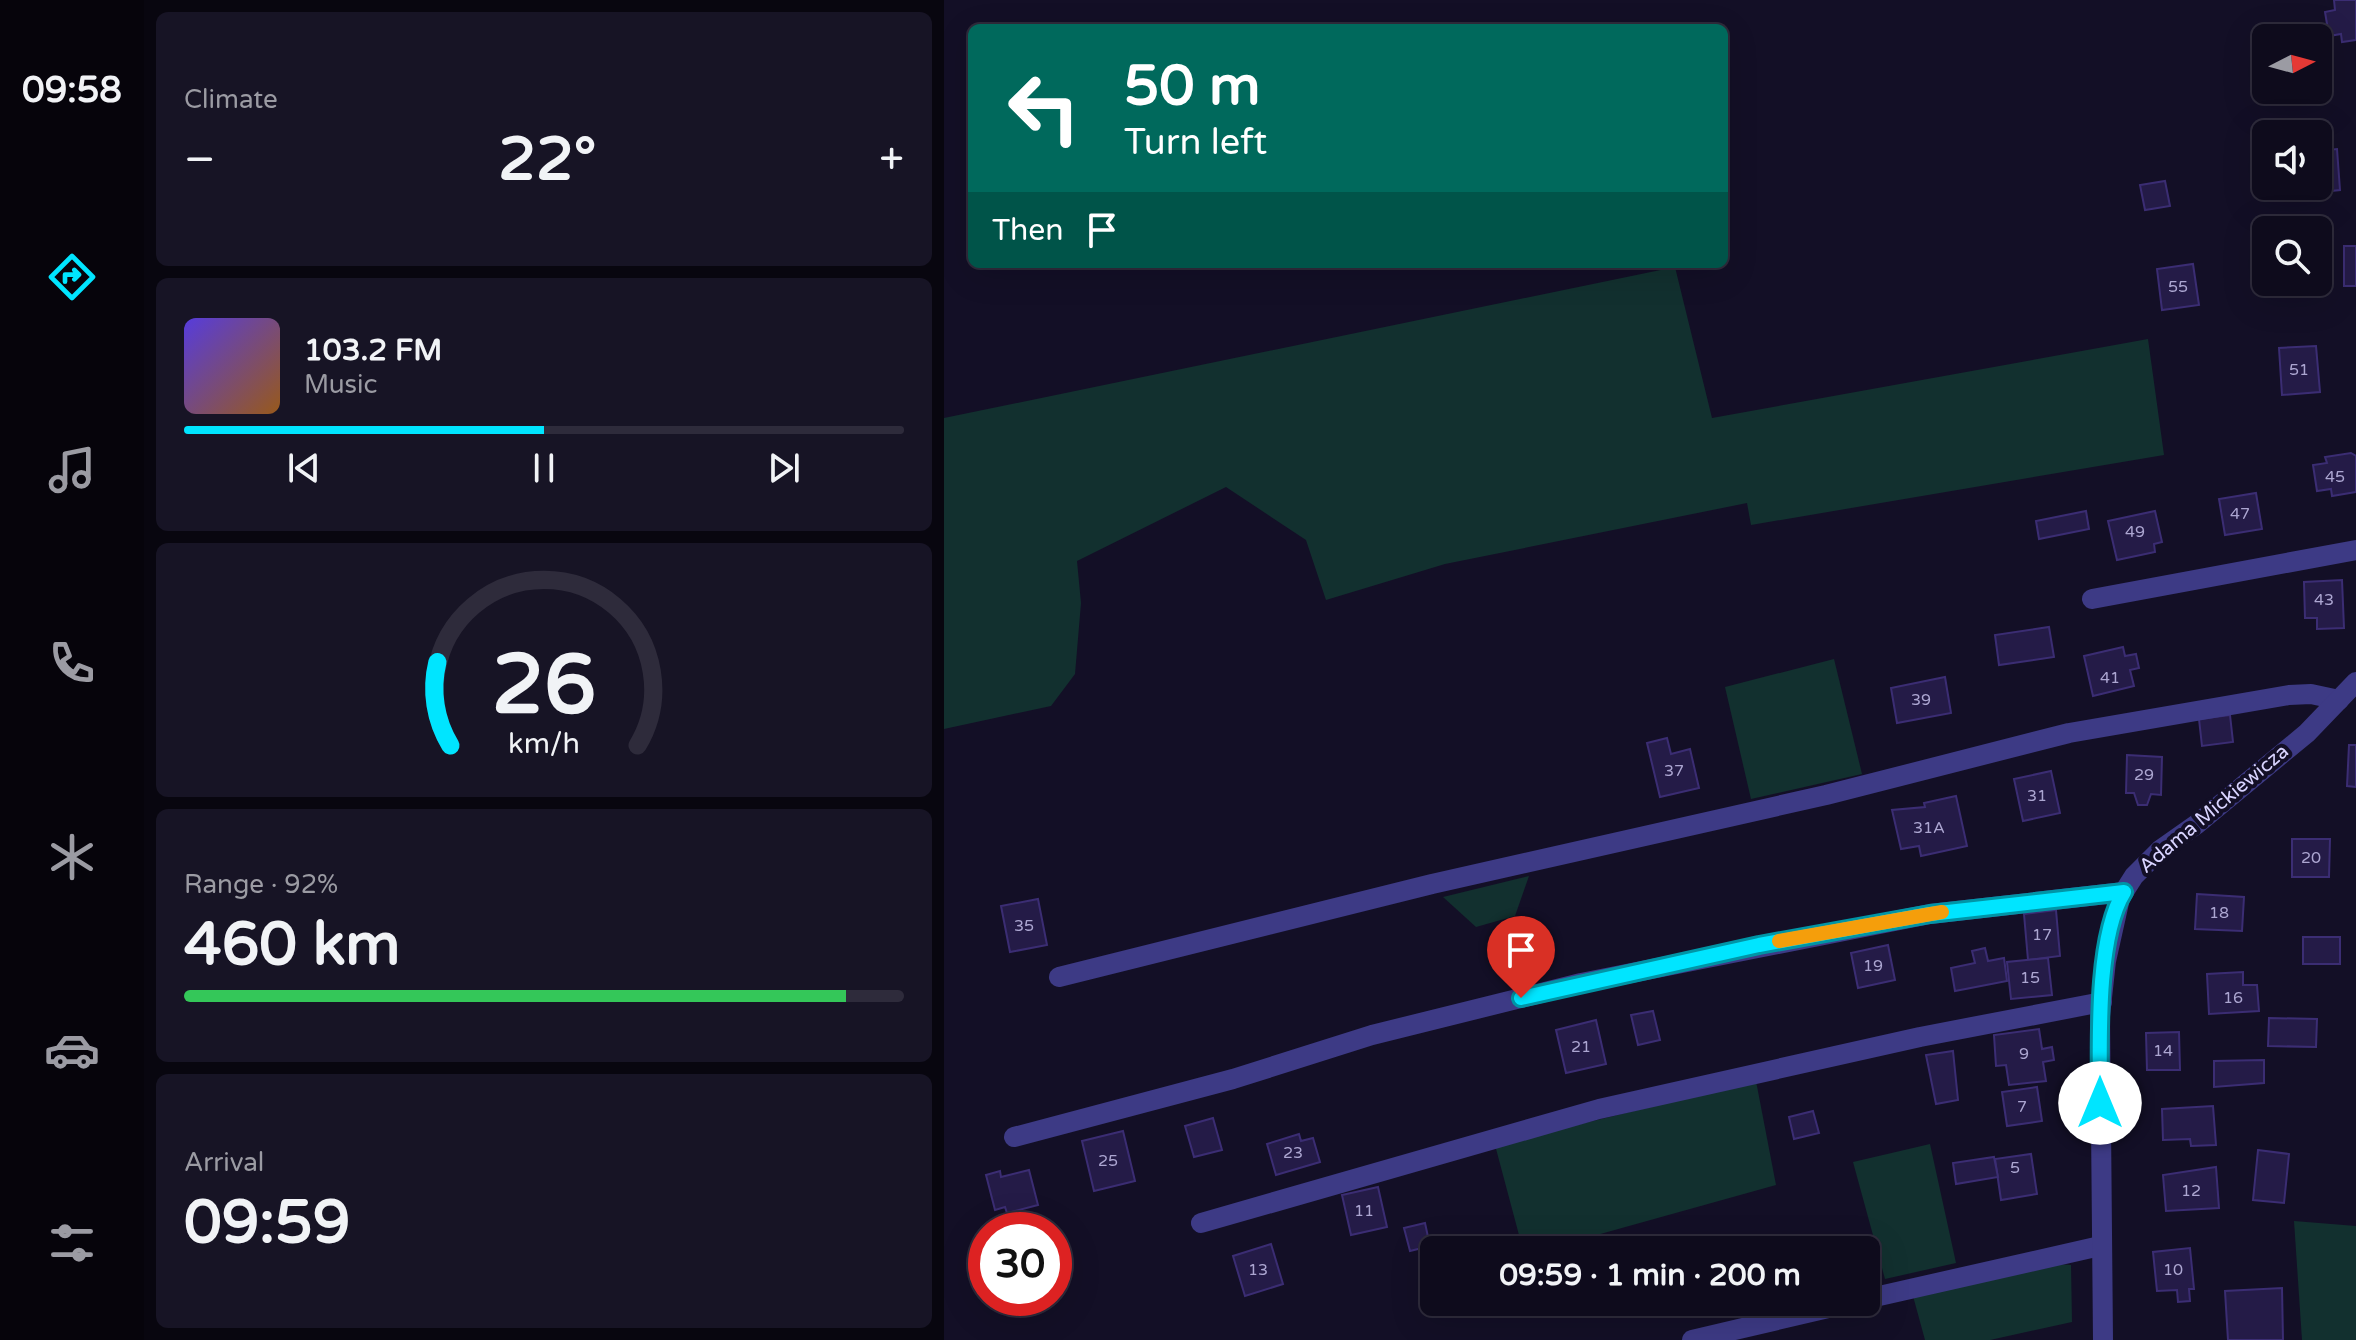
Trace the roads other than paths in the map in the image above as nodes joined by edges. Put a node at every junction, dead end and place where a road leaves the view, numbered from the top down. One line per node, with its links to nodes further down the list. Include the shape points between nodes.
1 (2356, 550): 2 (street)
2 (2092, 599)
3 (2356, 682): 4 (street, Adama Mickiewicza)
4 (2339, 700): 5 (street, Adama Mickiewicza, via 2282,753 2160,850); 6 (street, via 2289,695 2069,733)
5 (2124, 892): 7 (street, Adama Mickiewicza, via 2114,919); 8 (street, via 1930,914 1581,983 1372,1035 1233,1079)
6 (1059, 977)
7 (2102, 1002): 9 (street, via 1599,1109); 10 (street, Adama Mickiewicza)
8 (1014, 1137)
9 (1201, 1223)
10 (2100, 1246): 11 (street); 14 (street, Adama Mickiewicza)
11 (1880, 1296)
12 (1794, 1316): 13 (street)
13 (1692, 1340)
14 (2103, 1340)

